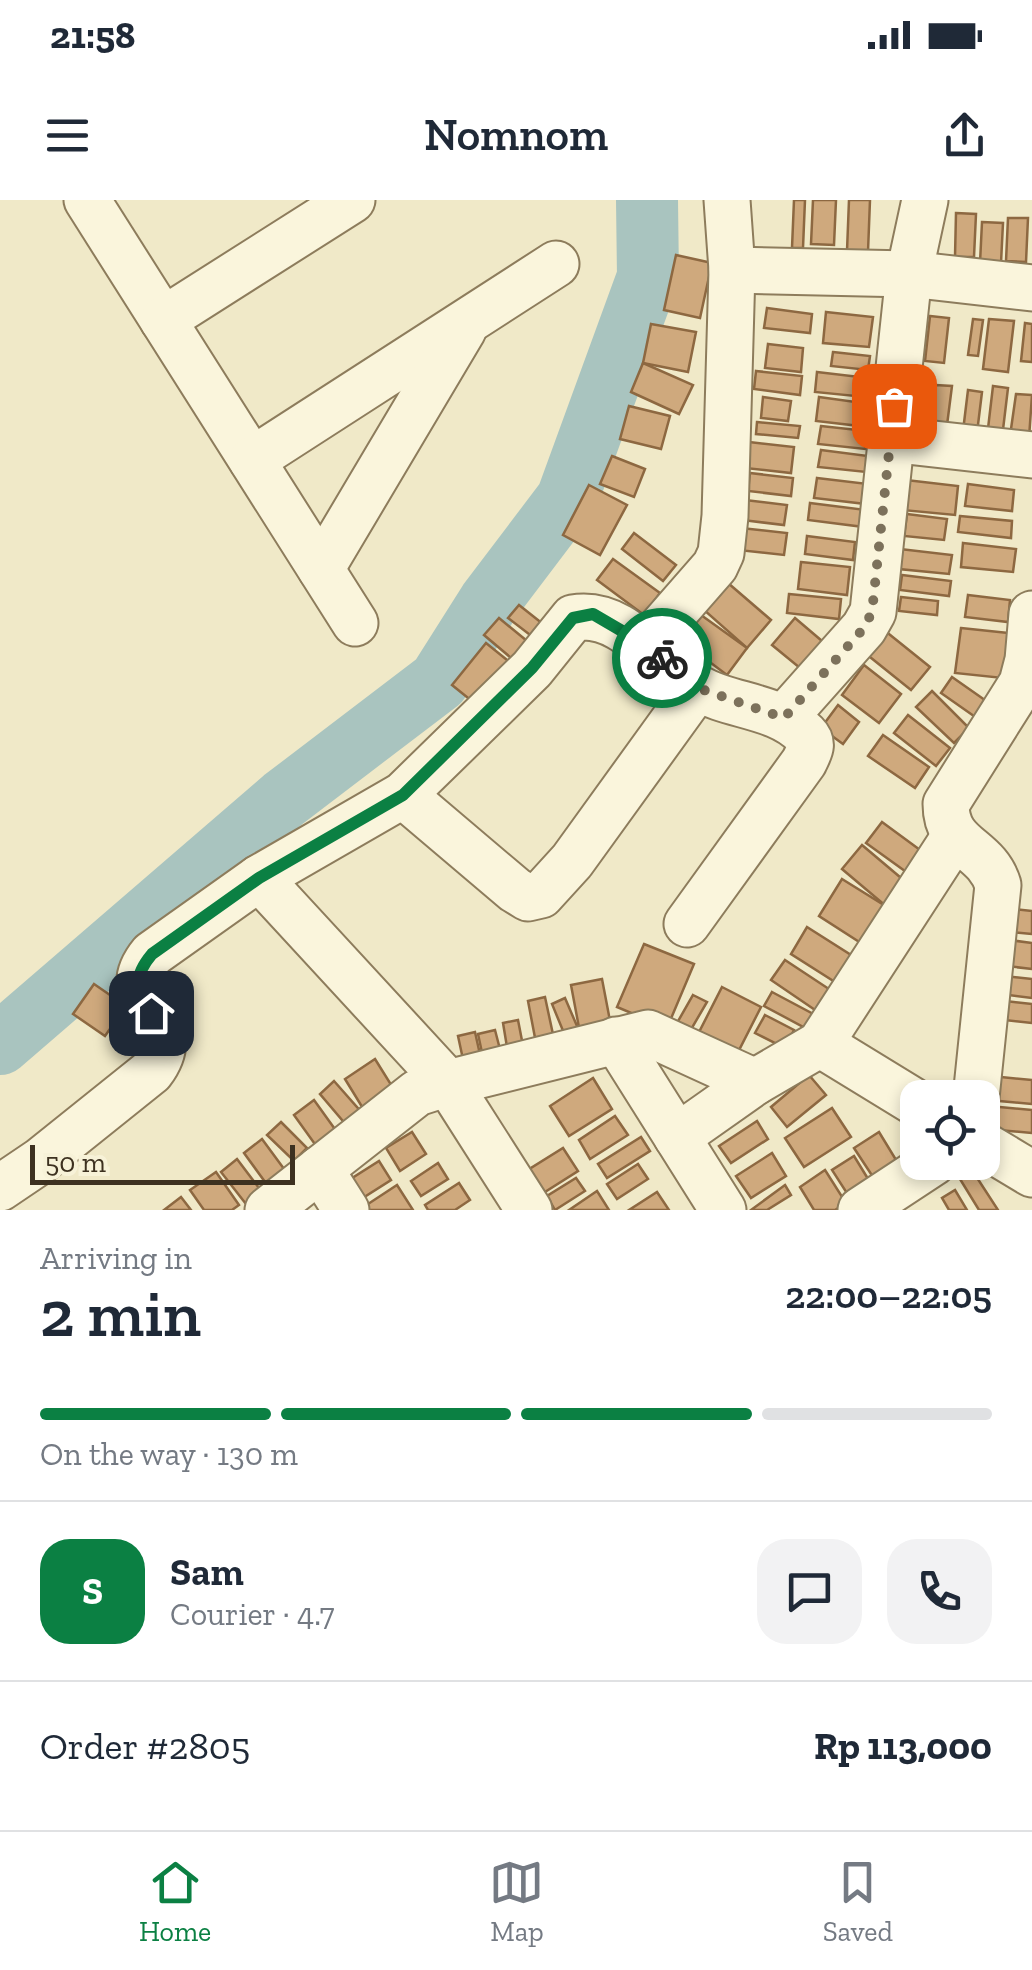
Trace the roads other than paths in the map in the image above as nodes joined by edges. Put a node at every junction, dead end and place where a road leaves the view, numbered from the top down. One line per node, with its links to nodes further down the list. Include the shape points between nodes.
1 (86, 200): 9 (street)
2 (352, 200): 9 (street)
3 (728, 200): 6 (street)
4 (925, 200): 7 (street)
5 (556, 264): 10 (street)
6 (732, 270): 7 (street); 17 (street, via 720,553)
7 (910, 274): 8 (street); 11 (street)
8 (1032, 288)
9 (163, 320): 13 (street)
10 (468, 321): 13 (street); 14 (street)
11 (890, 439): 12 (street); 19 (street, via 872,612)
12 (1032, 455)
13 (252, 460): 14 (street)
14 (321, 569): 16 (street)
15 (1032, 614): 21 (street, via 1022,682 946,804)
16 (356, 624)
17 (646, 645): 18 (street); 20 (street, via 593,614 573,618 532,668)
18 (698, 688): 19 (street); 20 (street, via 542,895 528,898 515,890)
19 (784, 718): 23 (street, via 811,746 804,762)
20 (403, 795): 22 (street)
21 (955, 836): 25 (street); 26 (street, via 988,864 998,885)
22 (259, 878): 28 (street); 35 (street, via 140,968 138,989 164,1037 164,1055 151,1072)
23 (688, 924)
24 (616, 1040): 27 (street, via 648,1033); 28 (street); 30 (street)
25 (820, 1044): 27 (street); 29 (street)
26 (978, 1080)
27 (756, 1082): 30 (street)
28 (448, 1083): 32 (street, via 417,1093); 38 (street)
29 (900, 1093)
30 (677, 1136): 39 (street)
31 (1000, 1155): 33 (street)
32 (320, 1169): 36 (street); 37 (street)
33 (1032, 1174)
34 (907, 1180): 40 (street)
35 (0, 1188)
36 (268, 1210)
37 (346, 1210)
38 (529, 1210)
39 (723, 1210)
40 (861, 1210)

